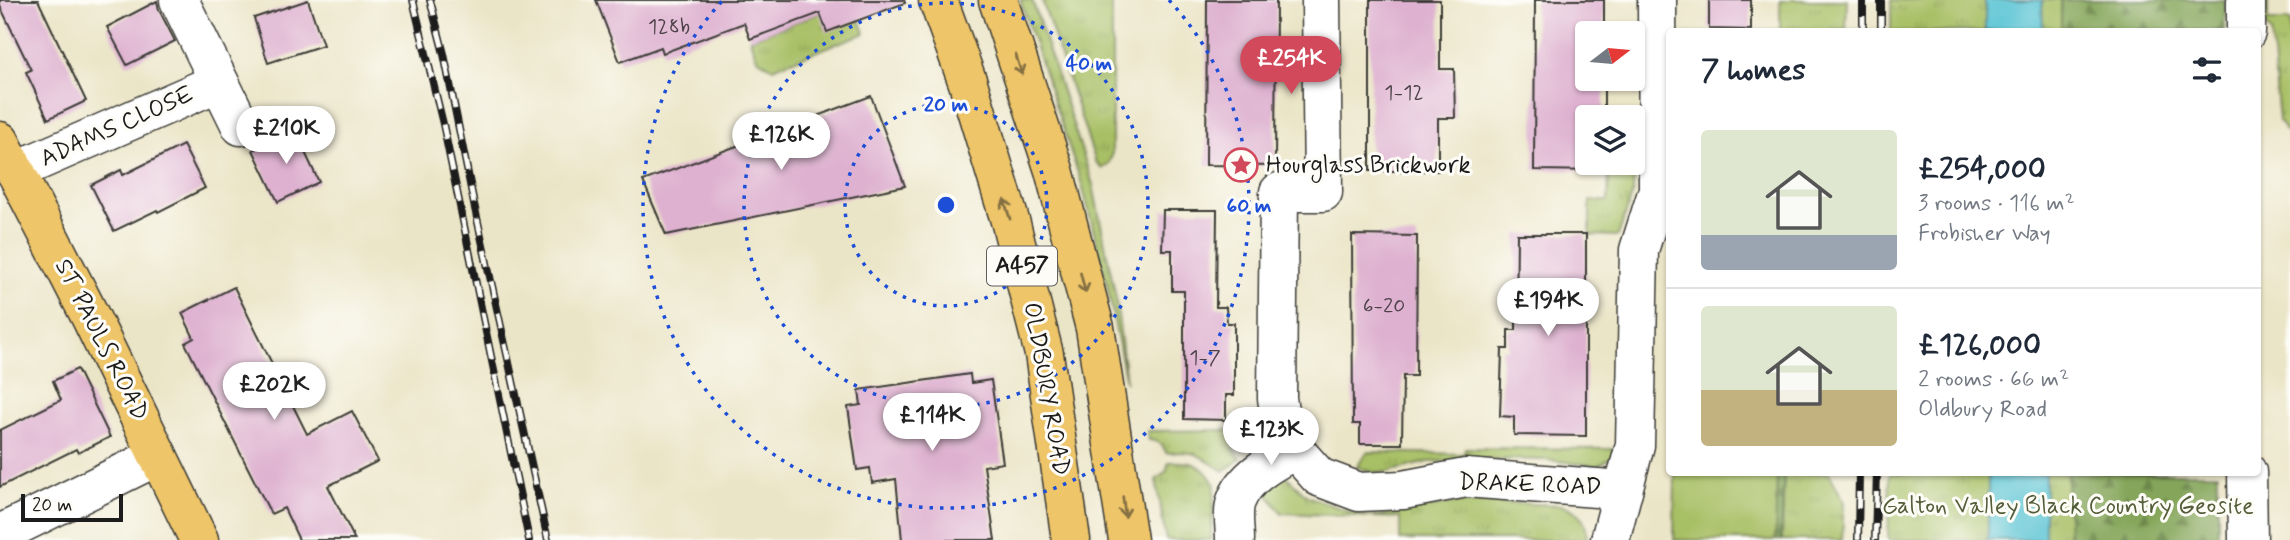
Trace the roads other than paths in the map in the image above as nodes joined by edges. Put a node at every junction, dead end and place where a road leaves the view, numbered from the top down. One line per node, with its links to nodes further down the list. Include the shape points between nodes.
1 (179, 0): 8 (street, ADAMS CLOSE)
2 (938, 0): 17 (main road, OLDBURY ROAD / A457, one-way to 2, via 1040,341 1012,224)
3 (998, 0): 18 (main road, A457, one-way to 18, via 1054,170 1095,328)
4 (1321, 0): 11 (street, DRAKE ROAD, via 1322,192 1279,192 1277,398 1281,424)
5 (1657, 0): 14 (street, via 1658,190 1639,250 1634,445)
6 (2246, 0): 7 (street)
7 (2246, 28)
8 (219, 82): 9 (street, ADAMS CLOSE); 10 (street, ADAMS CLOSE)
9 (241, 125)
10 (8, 156): 12 (main road, ST PAULS ROAD)
11 (1294, 450): 14 (street, DRAKE ROAD, via 1319,477 1359,492 1403,490 1466,478); 19 (street, via 1244,486 1235,503)
12 (158, 456): 15 (street); 16 (main road, ST PAULS ROAD)
13 (2247, 476): 21 (street)
14 (1623, 490): 20 (street)
15 (0, 534)
16 (199, 540)
17 (1071, 540)
18 (1128, 540)
19 (1235, 540)
20 (1610, 540)
21 (2248, 540)

